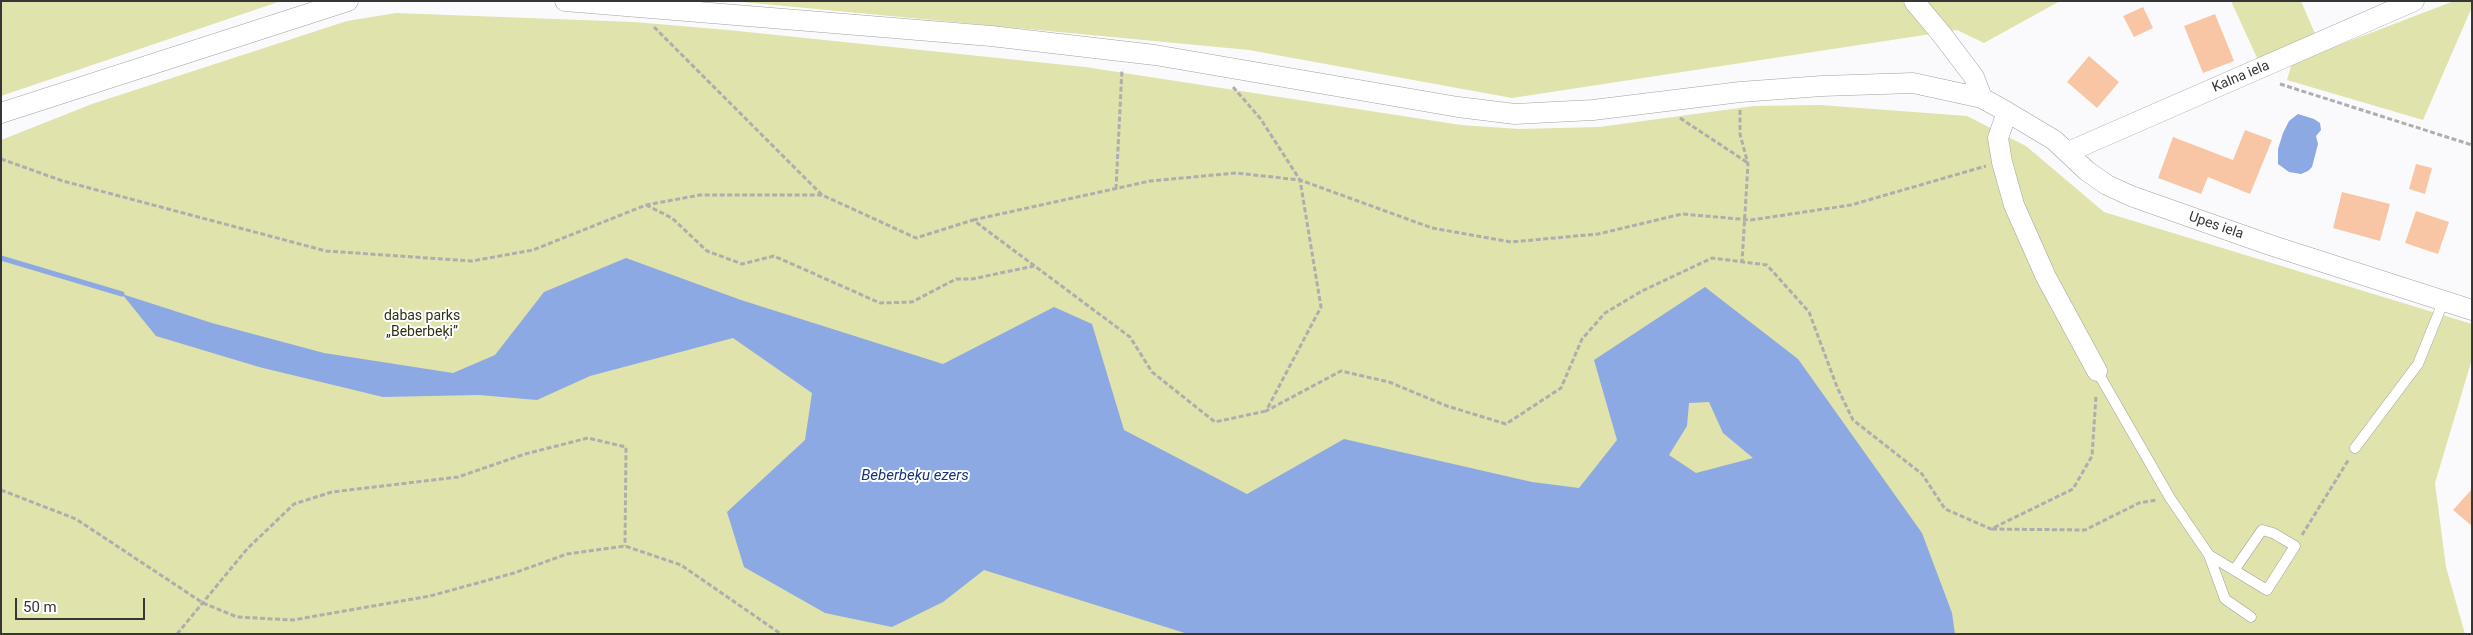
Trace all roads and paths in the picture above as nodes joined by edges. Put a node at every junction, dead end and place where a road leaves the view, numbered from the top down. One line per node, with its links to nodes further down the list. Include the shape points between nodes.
1 (348, 1): 13 (street)
2 (565, 1): 5 (street, Upes iela)
3 (1914, 1): 10 (street, via 1974,77)
4 (2414, 1): 15 (street, Kalna iela)
5 (634, 6): 6 (street, Upes iela, via 991,36); 21 (path)
6 (1123, 51): 7 (street, Upes iela); 20 (path)
7 (1216, 67): 11 (street, Upes iela, via 1515,114 1593,110); 19 (path, via 1260,118)
8 (2280, 84): 14 (path, Kalna iela)
9 (1740, 92): 10 (street, Upes iela, via 1913,83); 11 (street, Upes iela); 18 (path, via 1740,134)
10 (1982, 98): 12 (street, Upes iela)
11 (1657, 102): 18 (path)
12 (2008, 112): 15 (street, Upes iela); 17 (street, via 1998,138)
13 (1, 113)
14 (2472, 145)
15 (2068, 152): 27 (street, Upes iela, via 2107,185 2131,196 2270,245)
16 (1, 159): 22 (path, via 63,181 326,251 472,261 534,250)
17 (2002, 162): 23 (path, via 1851,205); 29 (street, via 2014,205 2046,277)
18 (1748, 164): 23 (path)
19 (1300, 180): 20 (path, via 1236,173 1150,181); 23 (path, via 1432,228 1511,242 1598,234 1682,214); 30 (path, via 1321,307)
20 (1116, 189): 24 (path)
21 (822, 195): 22 (path, via 700,195); 24 (path, via 916,238)
22 (646, 205): 26 (path, via 672,218 707,250 742,264 774,256 880,303 912,302 956,280)
23 (1745, 219): 25 (path)
24 (973, 220): 26 (path)
25 (1742, 262): 30 (path, via 1712,258 1642,291 1605,313 1582,339 1561,388 1506,424 1447,406 1389,382 1341,371); 34 (path, via 1767,265 1809,312 1853,420 1922,474 1946,509)
26 (1035, 266): 30 (path, via 1130,337 1152,372 1215,422)
27 (2444, 300): 28 (street, Upes iela); 31 (lane, via 2418,364)
28 (2472, 310)
29 (2097, 371): 33 (lane); 34 (path, via 2092,456 2073,489)
30 (1266, 411)
31 (2356, 448): 36 (path)
32 (1, 490): 39 (path, via 76,519)
33 (2170, 498): 34 (path, via 2138,503 2085,530); 37 (lane)
34 (1991, 529)
35 (625, 546): 39 (path, via 567,554 514,573 430,596 293,620 237,617); 39 (path, via 626,447 588,438 525,454 458,477 332,492 294,504 248,549); 42 (path, via 681,565)
36 (2295, 546): 38 (lane, via 2262,530); 38 (lane, via 2267,590)
37 (2209, 555): 38 (lane); 40 (lane, via 2225,599)
38 (2235, 569)
39 (203, 603): 41 (path)
40 (2251, 617)
41 (177, 634)
42 (781, 634)

